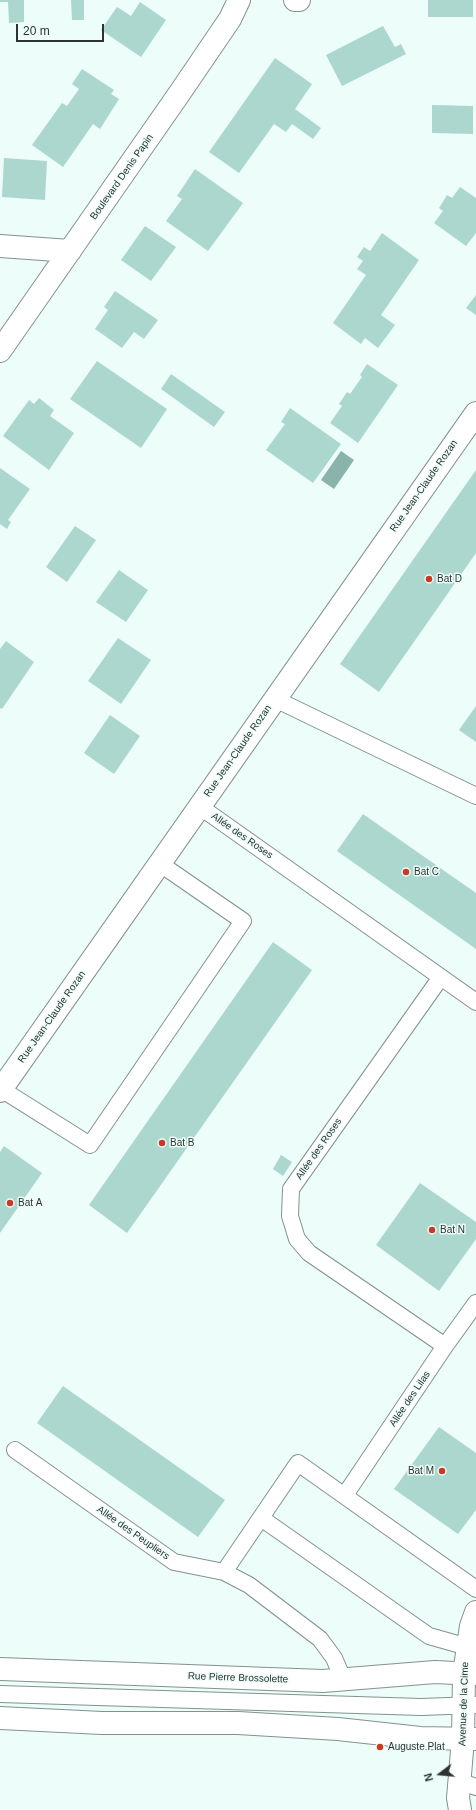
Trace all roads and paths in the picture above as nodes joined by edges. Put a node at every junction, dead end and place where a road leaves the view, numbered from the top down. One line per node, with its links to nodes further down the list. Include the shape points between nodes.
1 (239, 0): 5 (street, Boulevard Denis Papin, via 226,25)
2 (295, 0): 3 (street)
3 (299, 0)
4 (0, 246): 5 (street)
5 (70, 251): 6 (street, Boulevard Denis Papin)
6 (0, 351)
7 (476, 413): 8 (street, Rue Jean-Claude Rozan)
8 (275, 699): 9 (lane); 10 (street, Rue Jean-Claude Rozan)
9 (476, 796)
10 (200, 806): 11 (street, Rue Jean-Claude Rozan); 12 (lane, Allée des Roses)
11 (159, 863): 14 (street, Rue Jean-Claude Rozan); 14 (lane, via 243,921 90,1145)
12 (441, 977): 13 (lane, Allée des Roses); 16 (lane, Allée des Roses, via 291,1189 290,1216 297,1239 309,1253)
13 (476, 1002)
14 (1, 1090)
15 (476, 1303): 16 (lane, Allée des Lilas)
16 (445, 1346): 18 (lane, Allée des Lilas)
17 (15, 1450): 20 (lane, Allée des Peupliers, via 174,1562)
18 (345, 1495): 19 (lane, via 298,1463); 21 (lane)
19 (261, 1518): 20 (lane); 23 (lane, via 429,1636)
20 (224, 1572): 26 (lane, Allée des Peupliers, via 249,1585 320,1639 334,1658)
21 (476, 1589)
22 (476, 1612): 23 (street, Avenue de la Cime)
23 (468, 1647): 25 (street, Avenue de la Cime)
24 (0, 1669): 26 (street, Rue Pierre Brossolette, via 293,1680)
25 (470, 1674): 26 (street, Rue Pierre Brossolette, via 435,1672); 28 (street, Avenue de la Cime)
26 (343, 1679)
27 (0, 1694): 28 (lane, via 421,1707)
28 (470, 1706): 30 (street, Avenue de la Cime)
29 (0, 1718): 30 (street, via 102,1723 238,1723 420,1738)
30 (470, 1739): 31 (street, Avenue de la Cime)
31 (462, 1797)

